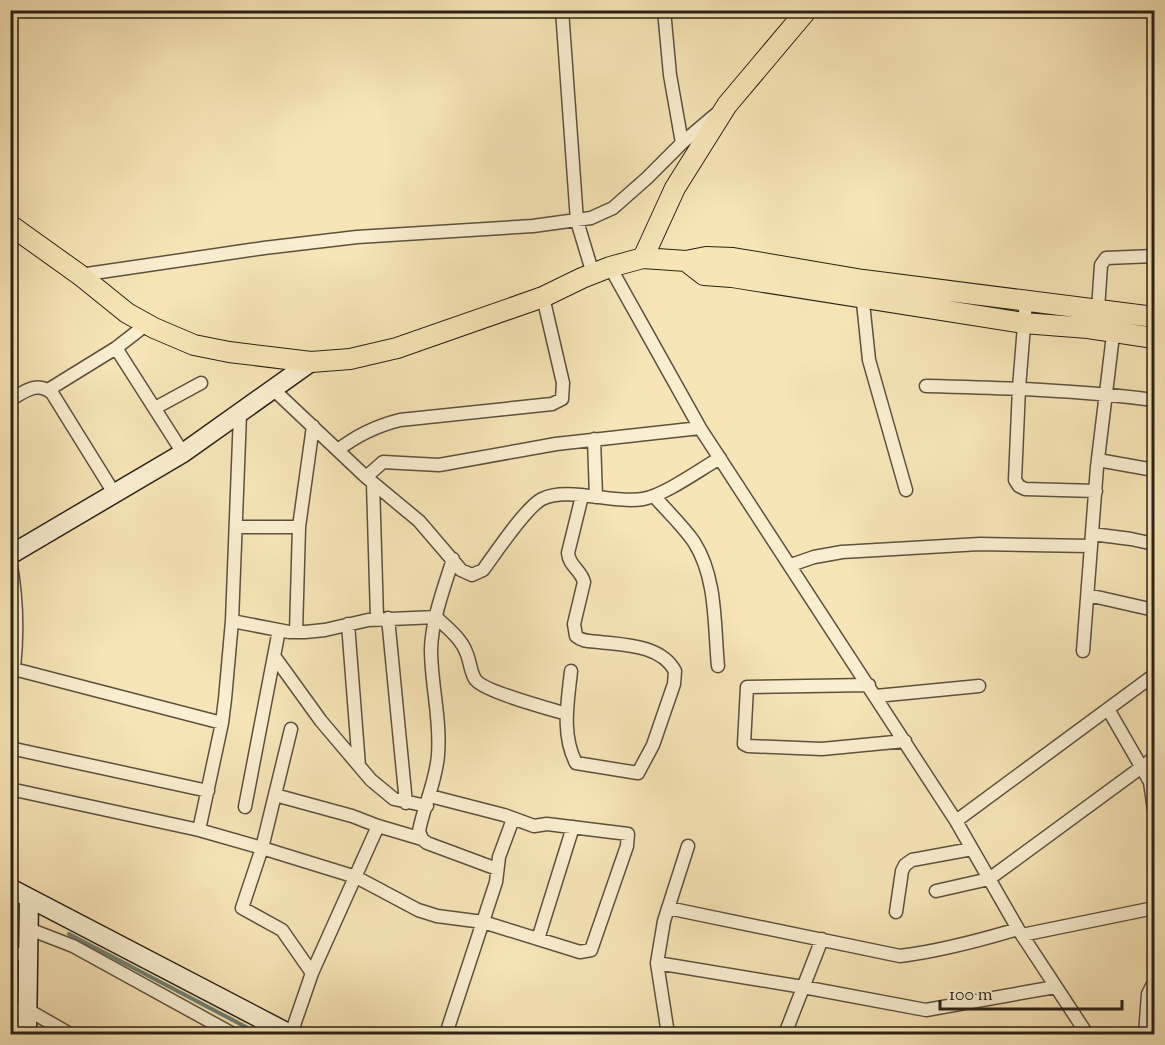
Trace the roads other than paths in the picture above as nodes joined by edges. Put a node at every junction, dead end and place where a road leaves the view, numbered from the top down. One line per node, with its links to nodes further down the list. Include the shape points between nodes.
1 (562, 10): 6 (street)
2 (664, 10): 5 (street)
3 (807, 10): 4 (main road)
4 (727, 105): 5 (street); 9 (main road, via 675,188)
5 (682, 142): 6 (street, via 613,208)
6 (577, 221): 10 (street); 11 (street, via 357,237)
7 (10, 225): 11 (main road)
8 (1155, 256): 15 (street, via 1106,258 1101,265)
9 (643, 258): 10 (main road); 12 (main road, via 733,258)
10 (602, 270): 13 (main road); 35 (street)
11 (80, 275): 19 (main road)
12 (862, 289): 14 (main road); 18 (main road); 43 (street, via 869,360)
13 (543, 297): 23 (main road, via 397,348 350,359); 37 (street, via 563,383 562,399 552,404 382,424 355,436)
14 (1026, 301): 15 (main road); 18 (street)
15 (1098, 309): 16 (main road)
16 (1119, 311): 17 (main road); 20 (street)
17 (1155, 317)
18 (1023, 323): 20 (main road); 26 (street)
19 (147, 324): 22 (street); 23 (main road, via 194,345)
20 (1113, 332): 21 (main road); 29 (street)
21 (1155, 338)
22 (116, 348): 27 (street); 32 (street)
23 (311, 362): 28 (main road)
24 (201, 382): 32 (street)
25 (926, 386): 26 (street)
26 (1018, 388): 29 (street); 44 (street, via 1014,471 1019,486)
27 (48, 390): 30 (street, via 36,387); 45 (street)
28 (274, 390): 33 (main road); 34 (street)
29 (1105, 394): 31 (street); 40 (street)
30 (10, 400)
31 (1155, 400)
32 (155, 408): 38 (street)
33 (240, 414): 38 (main road); 49 (street)
34 (313, 426): 37 (street); 50 (street)
35 (700, 428): 36 (street); 39 (street)
36 (594, 439): 42 (street, via 439,465 383,462); 48 (street)
37 (338, 450): 42 (street)
38 (183, 453): 45 (main road)
39 (720, 458): 47 (street); 56 (street)
40 (1098, 460): 41 (street); 44 (street)
41 (1155, 470)
42 (369, 480): 54 (street, via 419,520); 60 (street)
43 (906, 490)
44 (1096, 491): 51 (street)
45 (114, 493): 53 (main road)
46 (582, 496): 48 (street); 54 (street, via 552,495 539,501 477,574 466,574); 74 (street, via 568,553 584,582 574,624 576,636 586,641 637,646 665,658 675,671 653,745 638,773 576,763 568,740)
47 (654, 496): 48 (street, via 633,500); 67 (street, via 693,541 707,573)
48 (596, 497)
49 (236, 526): 50 (street); 61 (street)
50 (299, 527): 64 (street)
51 (1092, 540): 52 (street, via 1131,539); 56 (street, via 842,552); 57 (street)
52 (1155, 544)
53 (10, 555)
54 (453, 559): 59 (street)
55 (10, 560): 68 (street, via 17,621)
56 (791, 565): 72 (street)
57 (1088, 595): 58 (street); 65 (street)
58 (1155, 610)
59 (436, 616): 60 (street); 74 (street, via 466,650 480,685); 86 (street, via 431,662 439,746)
60 (382, 618): 62 (street); 87 (street)
61 (232, 621): 63 (street); 75 (street)
62 (348, 624): 64 (street); 80 (street)
63 (279, 630): 64 (street); 66 (street)
64 (296, 632)
65 (1083, 651)
66 (274, 656): 80 (street); 88 (street)
67 (718, 666)
68 (12, 668): 75 (street)
69 (572, 671): 74 (street)
70 (1155, 675): 73 (street)
71 (979, 686): 72 (street)
72 (872, 691): 77 (street); 77 (street, via 747,687 744,744 822,749)
73 (1108, 710): 81 (street); 91 (street)
74 (567, 714)
75 (222, 723): 83 (street)
76 (291, 729): 84 (street)
77 (905, 741): 91 (street)
78 (10, 748): 83 (street)
79 (1155, 758): 81 (street)
80 (359, 767): 87 (street, via 385,793)
81 (1141, 768): 85 (street); 101 (street)
82 (10, 789): 94 (street)
83 (208, 791): 94 (street)
84 (275, 795): 92 (street); 97 (street)
85 (1154, 797): 89 (street)
86 (428, 801): 87 (street); 90 (street); 95 (street, via 419,831)
87 (406, 803)
88 (244, 807)
89 (1155, 810)
90 (513, 819): 93 (street, via 534,826); 99 (street)
91 (957, 820): 98 (street)
92 (378, 826): 95 (street); 100 (street)
93 (573, 827): 113 (street); 113 (street, via 628,834 627,846 591,950 580,952)
94 (199, 830): 97 (street)
95 (422, 839): 99 (street)
96 (688, 846): 105 (street)
97 (262, 848): 100 (street); 117 (street, via 242,908 282,930)
98 (972, 849): 101 (street); 107 (street, via 912,860 905,865)
99 (497, 869): 109 (street)
100 (356, 877): 109 (street, via 418,910); 117 (street)
101 (990, 879): 103 (street); 111 (street)
102 (10, 888): 104 (main road)
103 (936, 891)
104 (29, 898): 108 (main road); 110 (main road)
105 (668, 908): 114 (street); 116 (street)
106 (1155, 908): 111 (street)
107 (897, 912)
108 (57, 913): 112 (street); 122 (main road)
109 (483, 922): 113 (street); 128 (street)
110 (28, 929): 112 (street); 115 (main road)
111 (1020, 932): 114 (street, via 900,956); 120 (street)
112 (53, 939): 126 (street, via 73,946)
113 (538, 939)
114 (822, 939): 119 (street)
115 (19, 954): 121 (main road)
116 (657, 963): 119 (street); 123 (street)
117 (312, 973): 127 (street)
118 (1155, 985): 131 (street, via 1148,993)
119 (803, 987): 120 (street, via 926,1010); 129 (street)
120 (1055, 987): 130 (street)
121 (19, 1010): 124 (main road); 125 (street)
122 (262, 1028): 127 (main road)
123 (669, 1034)
124 (27, 1035)
125 (70, 1035)
126 (233, 1035)
127 (290, 1035)
128 (446, 1035)
129 (785, 1035)
130 (1087, 1035)
131 (1145, 1035)

